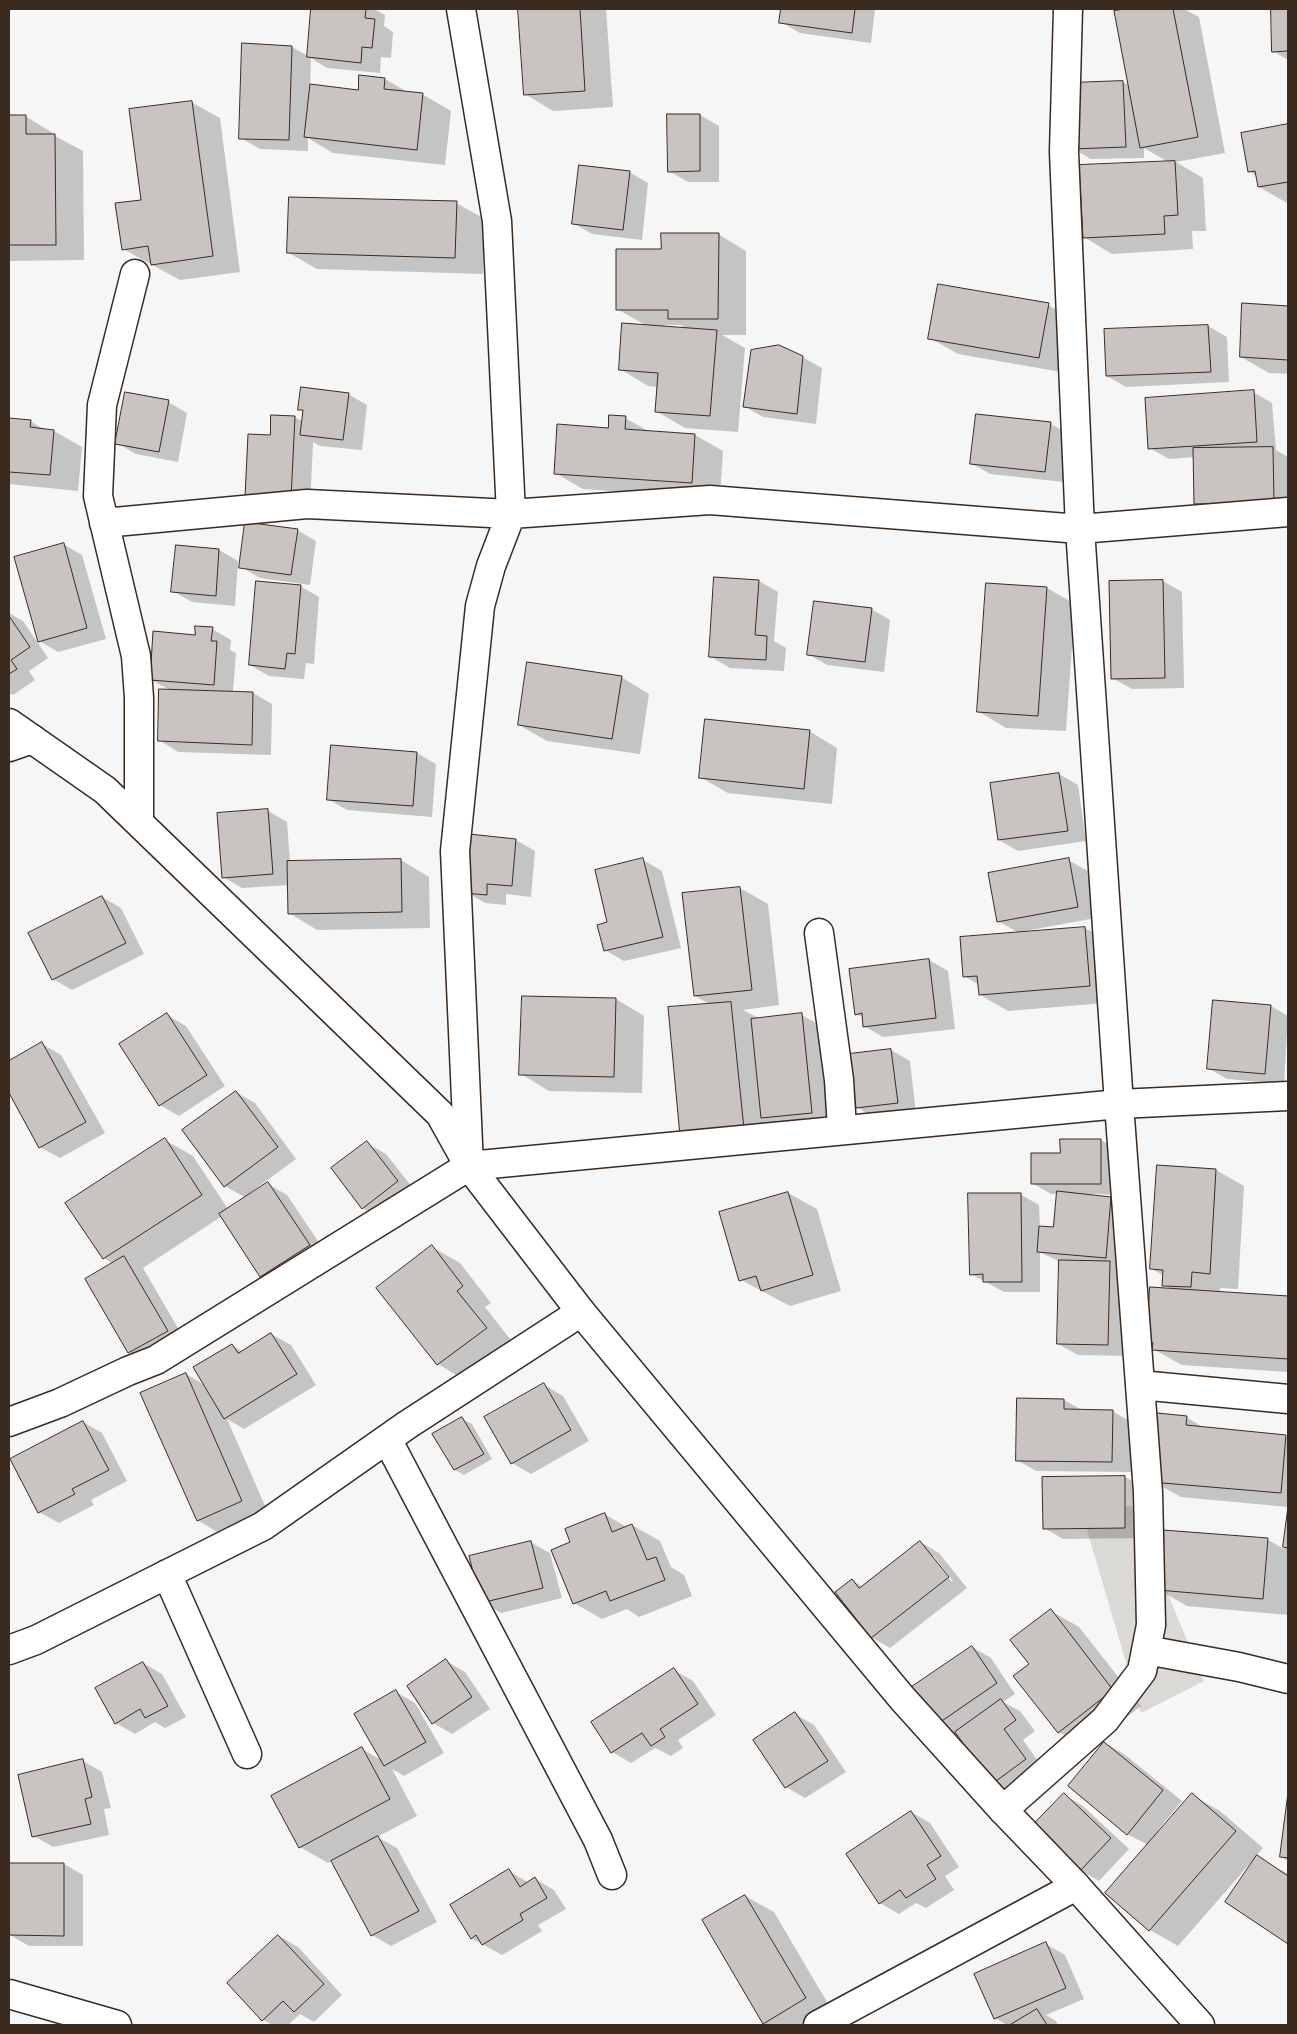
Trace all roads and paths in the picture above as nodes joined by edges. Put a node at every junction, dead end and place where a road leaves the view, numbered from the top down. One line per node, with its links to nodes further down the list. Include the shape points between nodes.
1 (461, 9): 5 (street, via 497,221)
2 (1068, 9): 7 (street, via 1064,152)
3 (135, 274): 6 (street, via 102,404 98,496)
4 (1288, 512): 7 (street)
5 (511, 514): 6 (street, via 307,504); 7 (street, via 710,500); 15 (street, via 480,606 455,851)
6 (104, 523): 10 (street, via 136,656)
7 (1080, 529): 13 (street)
8 (9, 723): 9 (street)
9 (20, 743): 10 (street, via 105,790)
10 (138, 822): 15 (street, via 440,1114)
11 (819, 932): 14 (street, via 839,1080)
12 (1288, 1096): 13 (street)
13 (1119, 1104): 14 (street); 17 (street)
14 (842, 1129): 15 (street)
15 (469, 1166): 16 (street); 19 (street, via 156,1360)
16 (581, 1312): 20 (street); 26 (street, via 902,1698)
17 (1140, 1385): 18 (street); 23 (street, via 1149,1521 1151,1625)
18 (1288, 1399)
19 (9, 1422)
20 (387, 1439): 21 (street, via 264,1526); 27 (street, via 598,1840)
21 (167, 1574): 22 (street, via 36,1640); 25 (street)
22 (9, 1650)
23 (1146, 1650): 24 (street); 26 (street, via 1142,1671 1105,1720)
24 (1288, 1679)
25 (248, 1754)
26 (1003, 1810): 28 (street)
27 (612, 1875)
28 (1076, 1886): 31 (street); 32 (street)
29 (9, 1994): 30 (street)
30 (117, 2025)
31 (818, 2025)
32 (1200, 2025)

